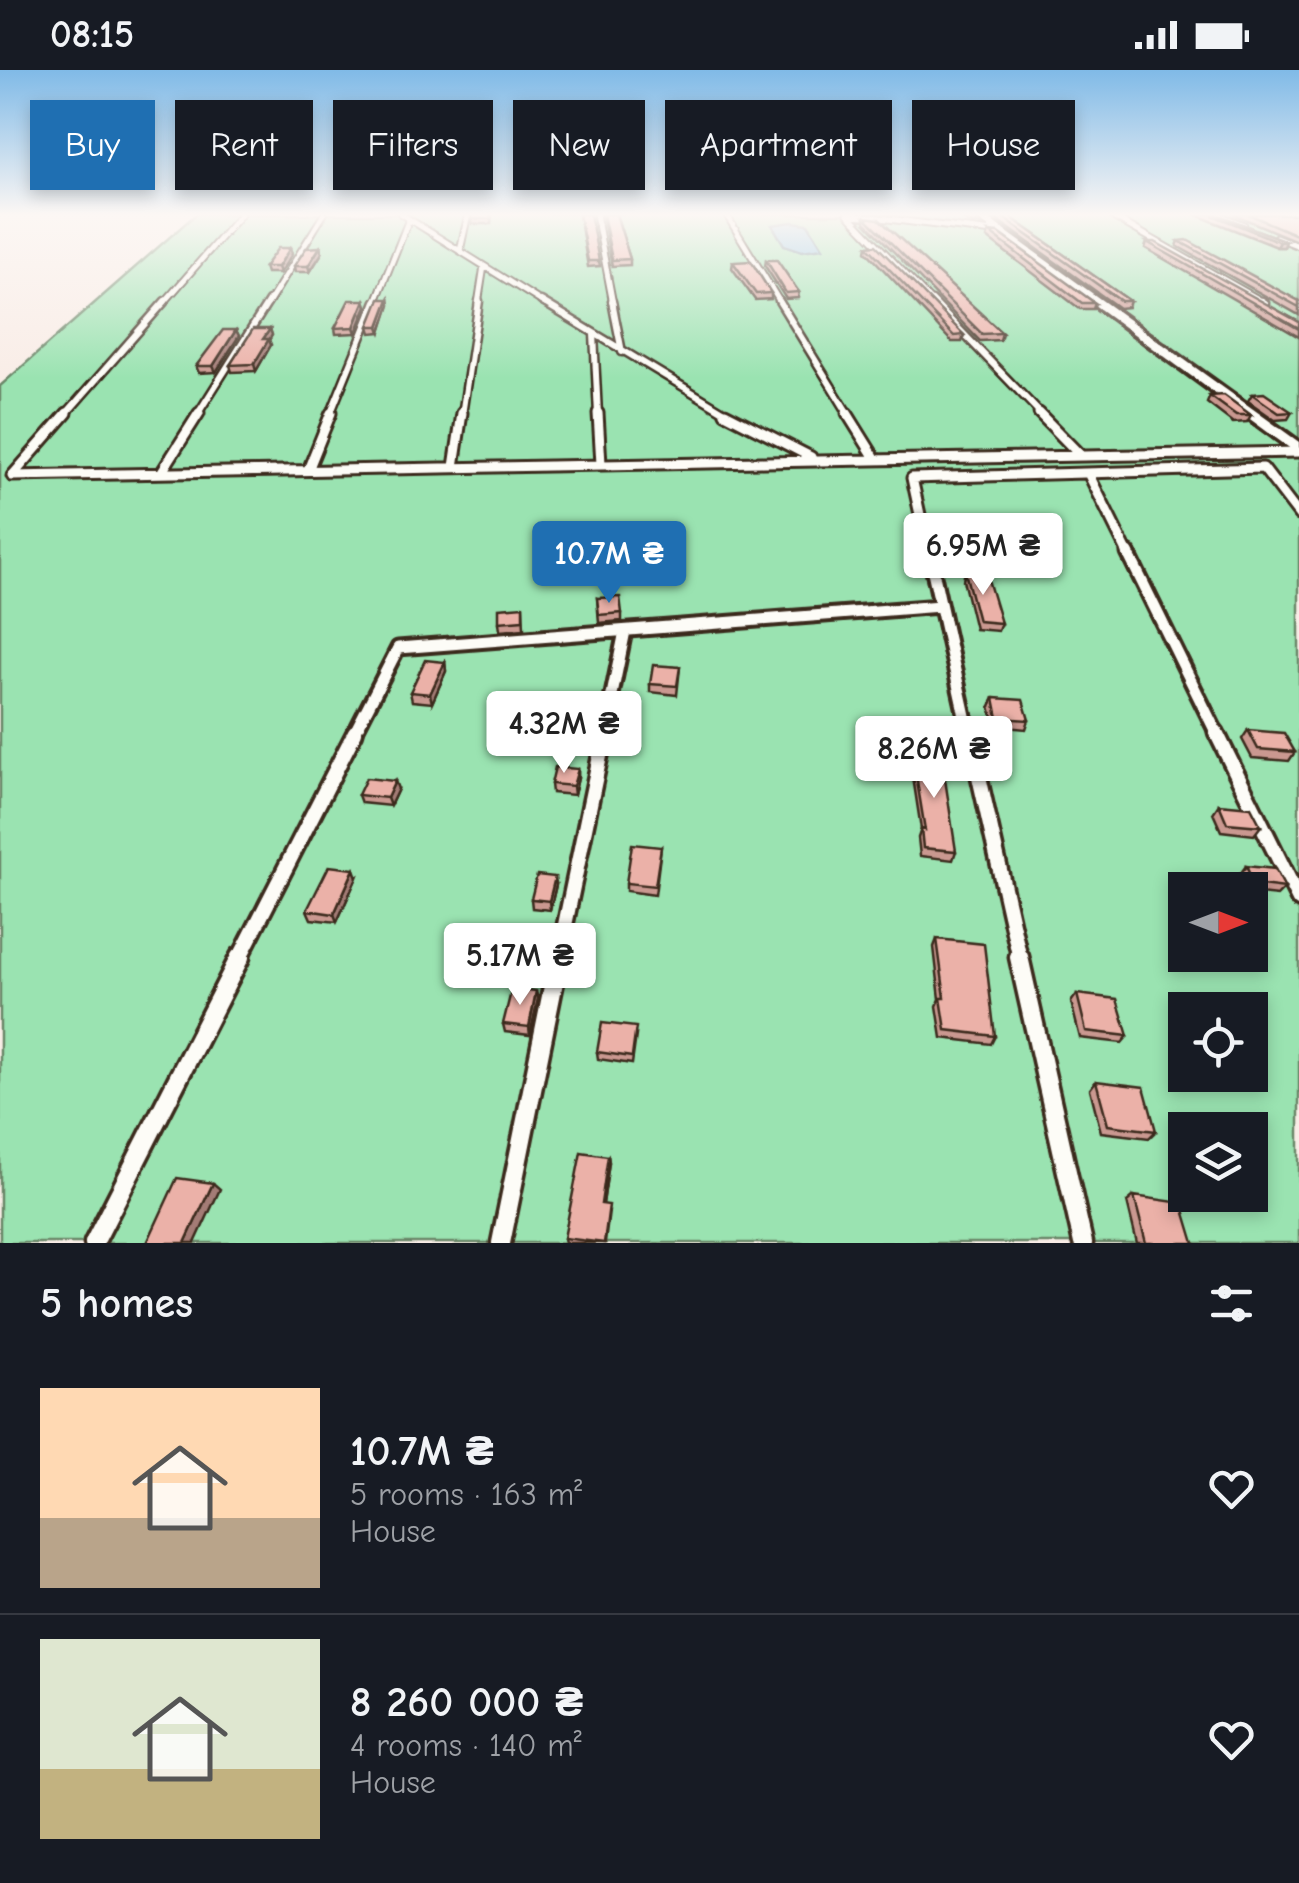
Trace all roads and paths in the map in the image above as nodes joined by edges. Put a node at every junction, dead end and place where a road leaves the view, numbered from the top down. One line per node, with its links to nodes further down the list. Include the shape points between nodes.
1 (192, 269): 21 (lane, via 12,476)
2 (289, 269): 21 (lane)
3 (385, 269): 20 (lane)
4 (484, 269): 19 (lane)
5 (488, 269): 12 (lane)
6 (606, 269): 13 (lane)
7 (759, 269): 16 (lane)
8 (901, 269): 15 (lane)
9 (1050, 269): 14 (street)
10 (1203, 269): 11 (lane)
11 (1265, 304)
12 (594, 334): 13 (lane); 18 (lane)
13 (622, 352): 17 (lane)
14 (1299, 451): 15 (lane)
15 (1080, 455): 16 (lane)
16 (874, 458): 17 (lane)
17 (814, 459): 18 (lane)
18 (601, 464): 19 (lane)
19 (454, 467): 20 (lane)
20 (308, 470): 21 (lane)
21 (160, 473)
22 (1088, 473): 23 (lane, via 1263,468); 24 (lane, via 912,478); 26 (lane)
23 (1299, 515)
24 (940, 606): 25 (lane); 29 (lane)
25 (625, 631): 27 (lane, via 398,648); 28 (lane)
26 (1299, 900)
27 (94, 1243)
28 (501, 1243)
29 (1083, 1243)

